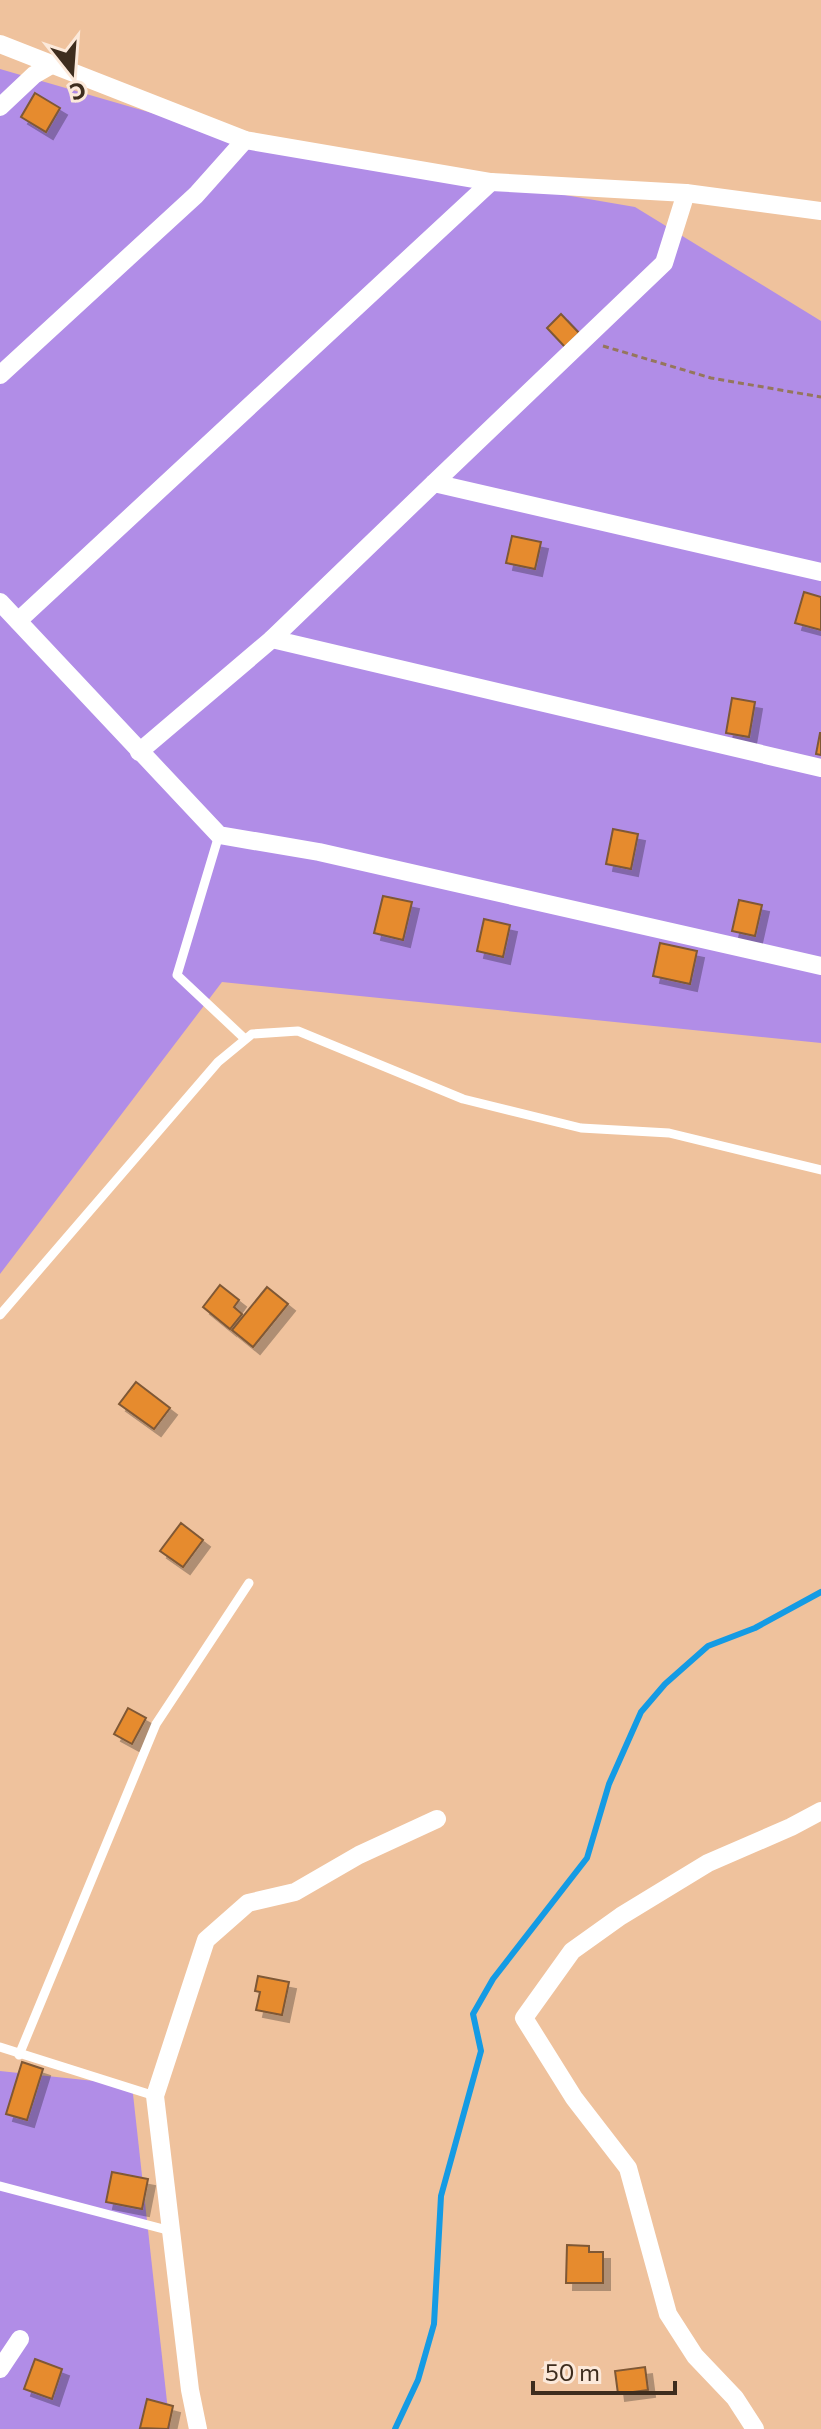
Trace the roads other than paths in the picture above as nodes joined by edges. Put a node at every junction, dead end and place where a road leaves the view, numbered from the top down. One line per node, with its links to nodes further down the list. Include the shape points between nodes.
1 (0, 44): 2 (street)
2 (53, 64): 3 (street); 4 (street)
3 (0, 107)
4 (245, 140): 5 (street); 8 (street, via 196,195)
5 (491, 182): 6 (street); 12 (street)
6 (686, 193): 7 (street); 9 (street, via 664,263)
7 (821, 211)
8 (0, 375)
9 (434, 483): 10 (street); 13 (street)
10 (821, 572)
11 (0, 602): 12 (street)
12 (18, 621): 14 (street)
13 (272, 639): 14 (street); 15 (street)
14 (139, 752): 16 (street)
15 (821, 768)
16 (219, 835): 17 (street, via 319,852); 18 (lane, via 177,975)
17 (821, 966)
18 (245, 1039): 19 (lane, via 298,1031 463,1099 581,1128 669,1133); 20 (lane, via 218,1062)
19 (821, 1170)
20 (0, 1315)
21 (249, 1583): 25 (lane, via 156,1724)
22 (821, 1811): 32 (street, via 708,1863 621,1916 572,1951 524,2018 574,2098 628,2168 668,2314)
23 (437, 1819): 26 (street, via 295,1892 248,1903 206,1940)
24 (0, 2047): 25 (lane)
25 (19, 2055): 26 (lane)
26 (155, 2096): 28 (street)
27 (0, 2186): 28 (lane)
28 (171, 2231): 31 (street)
29 (20, 2339): 30 (street)
30 (0, 2369)
31 (198, 2429)
32 (755, 2429)

